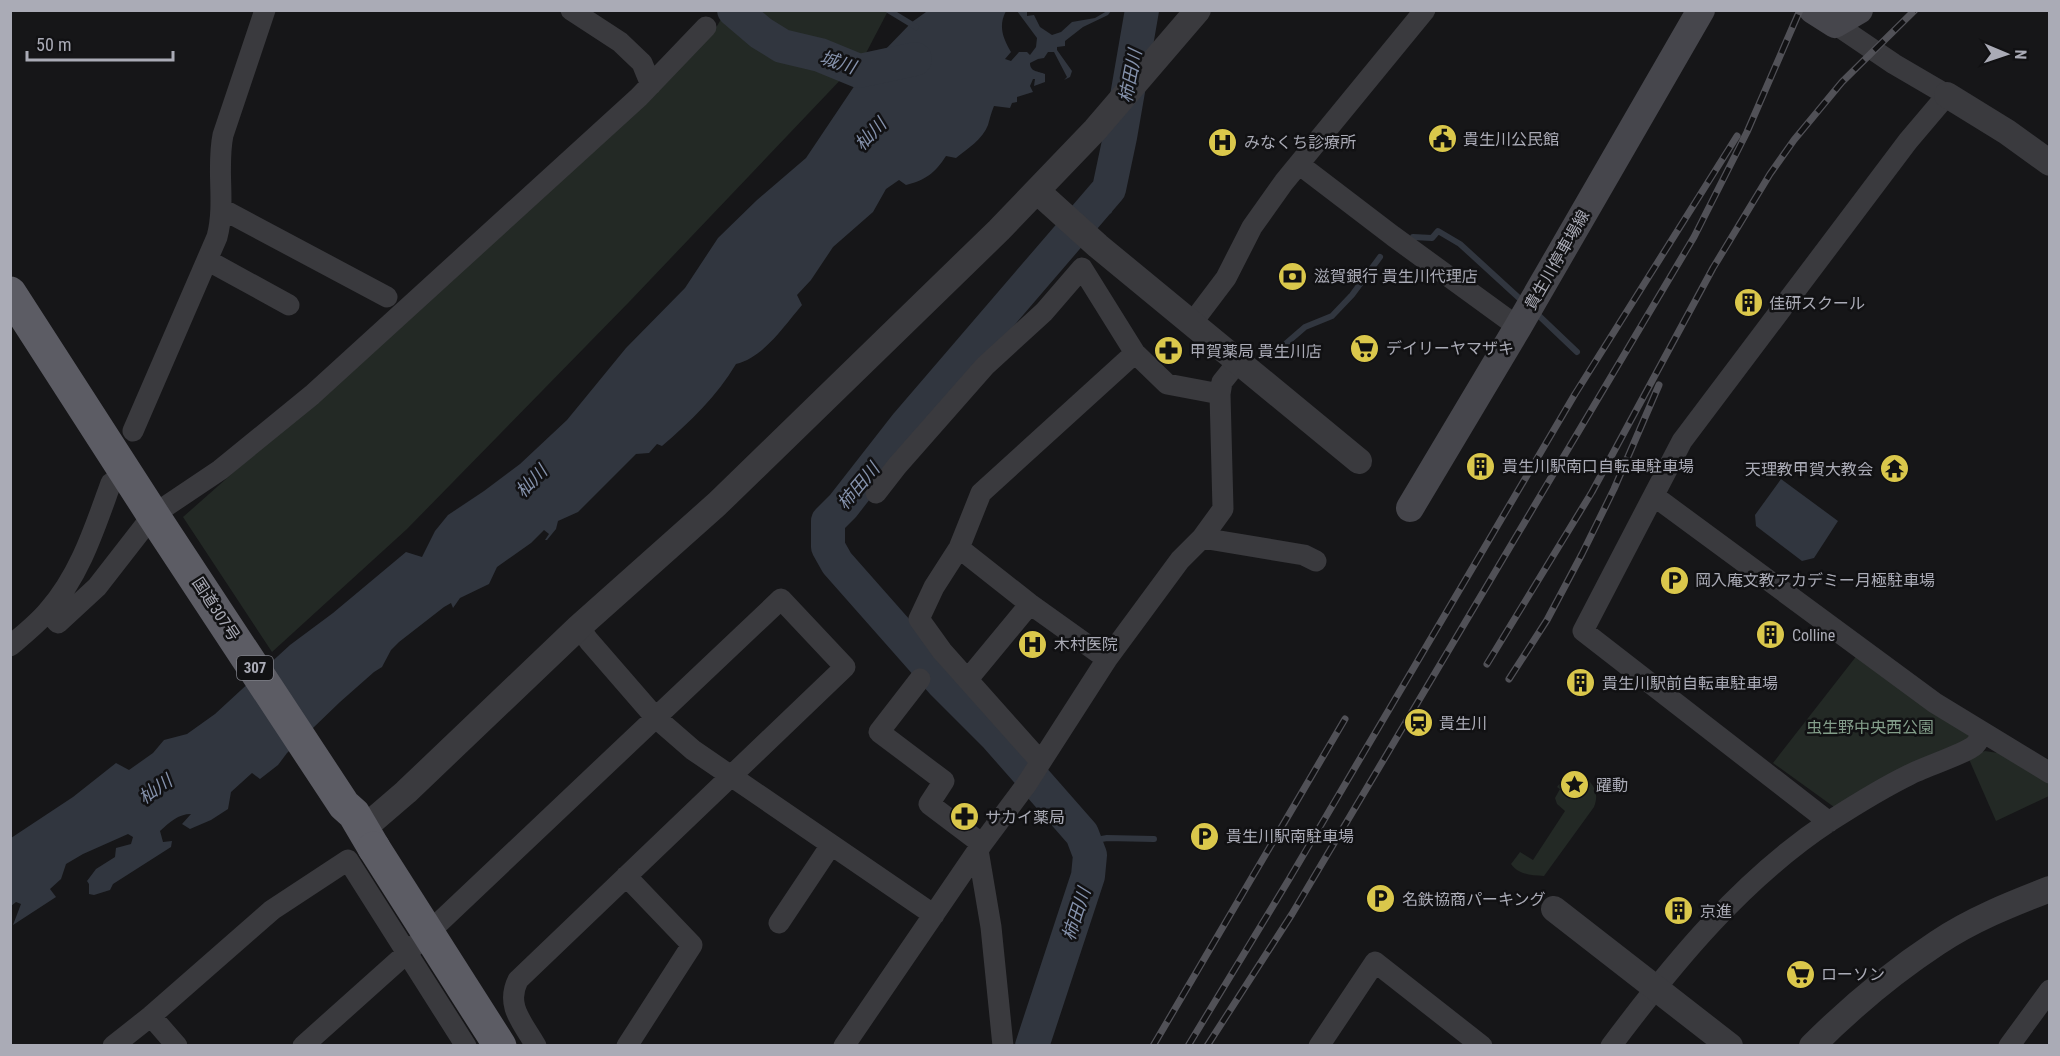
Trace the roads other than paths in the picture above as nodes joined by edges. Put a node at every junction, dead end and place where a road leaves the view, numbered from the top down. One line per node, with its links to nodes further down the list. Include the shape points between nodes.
1 (265, 10): 13 (street, via 223,135 219,154)
2 (571, 10): 8 (street, via 620,42 642,63)
3 (1198, 10): 12 (street)
4 (1425, 10): 11 (street)
5 (1701, 10): 19 (main road, 貴生川停車場線)
6 (1835, 15): 9 (street, via 1894,64)
7 (706, 27): 8 (street)
8 (651, 85): 29 (street, via 312,395)
9 (1947, 94): 10 (street); 27 (street, via 1689,432)
10 (2049, 163)
11 (1300, 165): 18 (street, via 1252,227 1226,278); 19 (street)
12 (1037, 191): 18 (street); 35 (street, via 717,504)
13 (222, 209): 14 (street, via 217,237); 16 (street)
14 (207, 260): 17 (street); 23 (street)
15 (10, 293): 29 (highway, 国道307号 / 307)
16 (387, 297)
17 (290, 305)
18 (1192, 323): 21 (street)
19 (1518, 327): 28 (main road, 貴生川停車場線)
20 (1135, 353): 22 (street, via 1167,384); 26 (street, via 1082,268 1044,312 985,366); 31 (street, via 981,493)
21 (1238, 362): 22 (street, via 1222,382); 24 (street)
22 (1220, 394): 30 (street, via 1223,509)
23 (133, 430)
24 (1359, 461)
25 (111, 483): 34 (street, via 75,571)
26 (876, 493)
27 (1654, 496): 41 (street, via 1935,703); 45 (street, via 1583,631)
28 (1410, 508)
29 (159, 523): 34 (street, via 58,623); 46 (highway, 国道307号 / 307)
30 (1202, 538): 32 (street, via 1304,555); 37 (street, via 1180,560)
31 (959, 548): 33 (street); 39 (street, via 918,619)
32 (1316, 561)
33 (1030, 604): 37 (street); 39 (street)
34 (48, 612): 36 (street)
35 (579, 627): 40 (street); 46 (street, via 406,792)
36 (10, 646)
37 (1107, 659): 42 (street)
38 (920, 679): 48 (street, via 879,732 944,781 929,804)
39 (968, 679): 42 (street)
40 (655, 717): 44 (street); 44 (street, via 781,599 845,667); 54 (street)
41 (1983, 734): 43 (street); 45 (street, via 1974,747 1907,775)
42 (1034, 773): 48 (street)
43 (2049, 773)
44 (731, 777): 47 (street); 49 (street)
45 (1829, 822): 55 (street, via 1749,885)
46 (361, 827): 63 (highway, 国道307号 / 307, bridge)
47 (831, 845): 52 (street); 53 (street)
48 (980, 847): 52 (street); 67 (street)
49 (626, 876): 64 (street, via 518,980 513,990 513,1007); 65 (street, via 692,945)
50 (2049, 889): 71 (street, via 1939,942 1882,982)
51 (1554, 909): 55 (street)
52 (934, 915): 66 (street)
53 (779, 923)
54 (408, 952): 57 (street, via 348,860 272,910); 61 (street); 62 (street)
55 (1656, 987): 69 (street); 70 (street)
56 (2049, 990): 72 (street)
57 (151, 1016): 59 (street); 60 (street)
58 (1472, 1042): 68 (street, via 1374,962)
59 (113, 1046)
60 (177, 1046)
61 (303, 1046)
62 (466, 1046)
63 (500, 1046)
64 (536, 1046)
65 (627, 1046)
66 (844, 1046)
67 (1003, 1046)
68 (1319, 1046)
69 (1611, 1046)
70 (1730, 1046)
71 (1812, 1046)
72 (2009, 1046)

